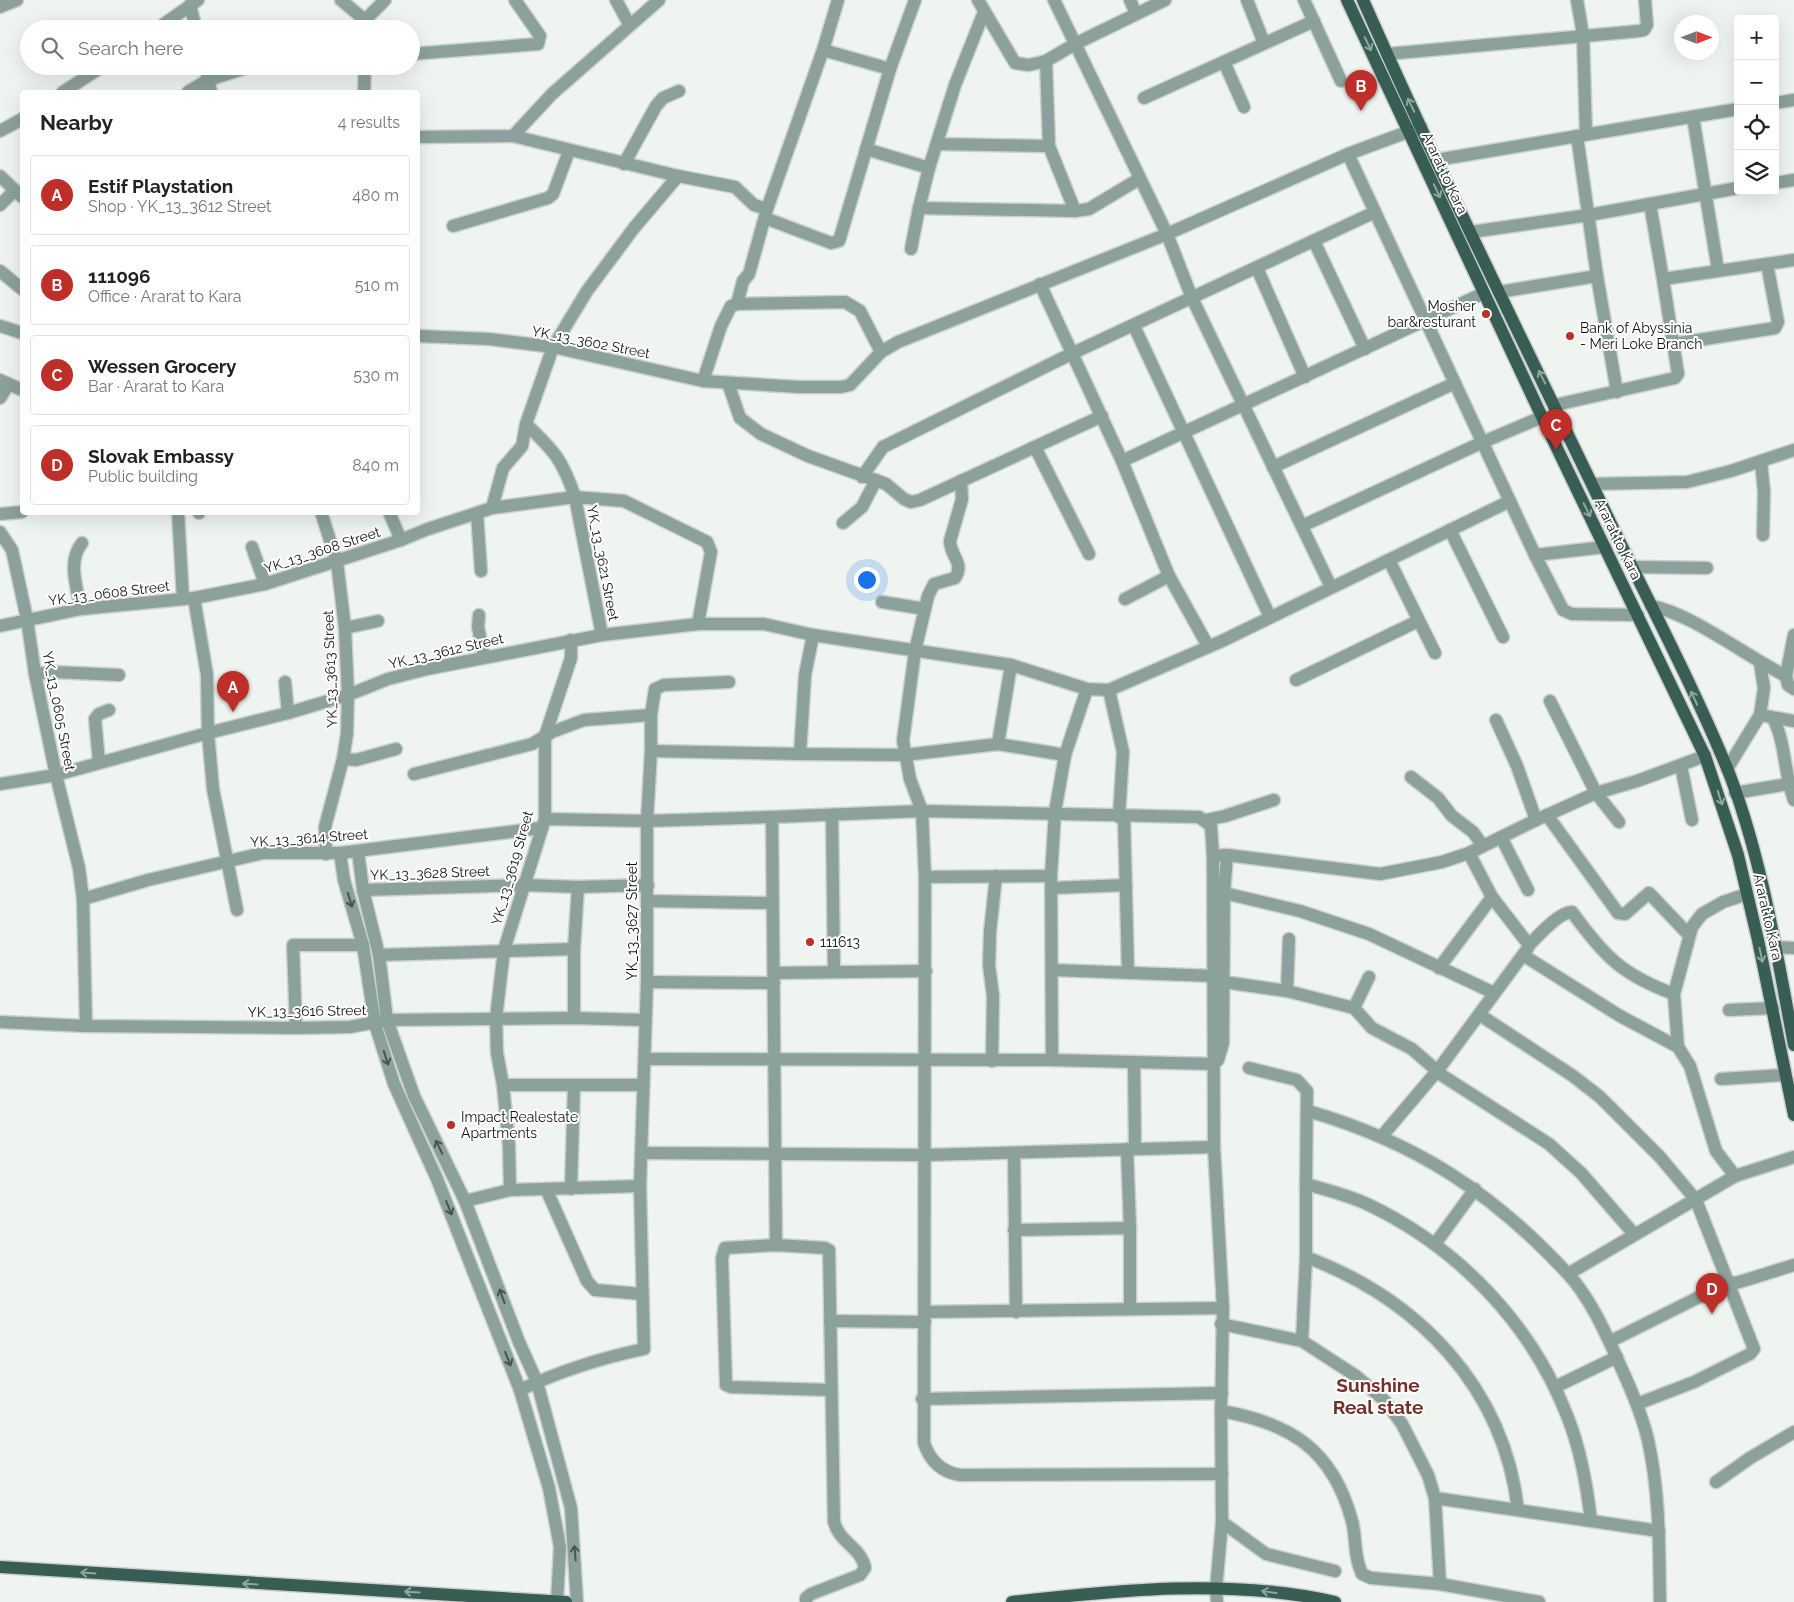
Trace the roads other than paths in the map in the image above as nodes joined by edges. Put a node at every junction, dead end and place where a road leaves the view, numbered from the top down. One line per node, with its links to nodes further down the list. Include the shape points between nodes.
1 (17, 0): 20 (street)
2 (341, 0): 25 (street)
3 (385, 0): 26 (street)
4 (515, 0): 33 (street, via 540,36 538,44)
5 (616, 0): 28 (street)
6 (659, 0): 28 (street)
7 (838, 0): 32 (street)
8 (915, 0): 37 (street)
9 (978, 0): 21 (street)
10 (1054, 0): 31 (street)
11 (1130, 0): 22 (street)
12 (1166, 0): 22 (street)
13 (1247, 0): 30 (street)
14 (1304, 0): 27 (street)
15 (1347, 0): 56 (main road, Ararat to Kara, one-way to 56)
16 (1363, 0): 34 (main road, Ararat to Kara)
17 (1577, 0): 29 (street)
18 (1645, 0): 29 (street, via 1647,25 1644,30)
19 (194, 3): 23 (street); 24 (street)
20 (0, 7)
21 (984, 12): 35 (street, via 1015,63 1029,65); 60 (street)
22 (1136, 14): 31 (street)
23 (170, 20)
24 (195, 20)
25 (356, 20)
26 (365, 20)
27 (1314, 21): 30 (street); 41 (street)
28 (629, 24): 58 (street, via 552,94)
29 (1583, 35): 34 (street); 57 (street)
30 (1264, 43): 36 (street)
31 (1074, 44): 35 (street); 70 (street)
32 (823, 50): 37 (street); 81 (street)
33 (420, 53)
34 (1387, 54): 54 (main road, Ararat to Kara, one-way to 34)
35 (1046, 61): 61 (street)
36 (1224, 62): 47 (street); 50 (street)
37 (890, 69): 62 (street)
38 (88, 75): 43 (street)
39 (233, 75): 42 (street)
40 (365, 75): 45 (street)
41 (1341, 81)
42 (209, 86): 44 (street)
43 (66, 90)
44 (195, 90)
45 (364, 90)
46 (678, 91): 66 (street, via 663,98 656,106)
47 (1144, 98)
48 (1794, 100): 49 (street)
49 (1779, 102)
50 (1244, 106)
51 (1734, 111): 52 (street)
52 (1693, 117): 57 (street); 74 (street)
53 (20, 120): 55 (street)
54 (1422, 127): 56 (street, YK_13_3602 Street); 65 (main road, Ararat to Kara)
55 (0, 131)
56 (1408, 131): 64 (street, YK_13_3602 Street); 98 (main road, Ararat to Kara, one-way to 98)
57 (1582, 135): 65 (street); 82 (street)
58 (513, 136): 59 (street); 63 (street)
59 (420, 137)
60 (937, 144): 61 (street); 67 (street)
61 (1049, 146): 79 (street)
62 (866, 148): 67 (street); 81 (street, via 836,243)
63 (569, 151): 66 (street); 83 (street, via 553,194 548,198)
64 (1348, 154): 80 (street); 85 (street, YK_13_3602 Street)
65 (1436, 160): 84 (main road, Ararat to Kara)
66 (624, 164): 69 (street)
67 (929, 168): 78 (street)
68 (0, 176): 75 (street)
69 (678, 176): 81 (street, via 735,187); 107 (street, via 587,291)
70 (1139, 179): 79 (street, via 1089,209); 85 (street)
71 (1794, 180): 72 (street)
72 (1779, 182)
73 (1734, 189): 74 (street)
74 (1706, 193): 76 (street); 91 (street)
75 (19, 194): 77 (street)
76 (1650, 204): 82 (street); 94 (street)
77 (0, 205)
78 (919, 208): 79 (street); 87 (street)
79 (1075, 211)
80 (1375, 212): 86 (street); 101 (street)
81 (766, 213): 100 (street)
82 (1589, 215): 84 (street); 93 (street)
83 (453, 226)
84 (1471, 232): 97 (main road, Ararat to Kara)
85 (1167, 234): 95 (street, YK_13_3602 Street); 99 (street)
86 (1314, 241): 90 (street); 108 (street)
87 (911, 249)
88 (1794, 260): 89 (street)
89 (1767, 264): 91 (street); 106 (street, via 1778,322 1775,328)
90 (1257, 268): 99 (street); 111 (street)
91 (1718, 270): 94 (street)
92 (0, 271): 96 (street)
93 (1597, 276): 97 (street); 117 (street)
94 (1663, 278): 106 (street)
95 (1040, 284): 109 (street, YK_13_3602 Street, via 898,342); 110 (street)
96 (20, 287)
97 (1499, 292): 120 (main road, Ararat to Kara, one-way to 97)
98 (1484, 293): 101 (street); 122 (main road, Ararat to Kara)
99 (1192, 298): 103 (street); 119 (street)
100 (737, 304): 109 (street, via 845,302 860,311); 112 (street, via 731,306 721,326)
101 (1426, 320): 108 (street); 115 (street)
102 (0, 326): 104 (street)
103 (1134, 326): 110 (street); 124 (street)
104 (20, 333)
105 (420, 336): 107 (street, YK_13_3602 Street)
106 (1672, 344): 117 (street, via 1678,374 1675,378)
107 (553, 347): 112 (street, YK_13_3602 Street); 123 (street)
108 (1366, 349): 111 (street)
109 (881, 352): 114 (street, YK_13_3602 Street, via 853,382 841,387)
110 (1073, 353): 121 (street); 131 (street, via 883,447)
111 (1305, 377): 119 (street)
112 (703, 381): 114 (street, YK_13_3602 Street)
113 (4, 382): 116 (street); 118 (street)
114 (728, 383): 131 (street, via 740,418 760,434)
115 (1455, 383): 125 (street); 130 (street)
116 (20, 389)
117 (1617, 392): 120 (street)
118 (0, 398)
119 (1244, 404): 124 (street); 130 (street)
120 (1555, 405): 134 (main road, Ararat to Kara)
121 (1102, 416): 126 (street); 128 (street)
122 (1542, 417): 125 (street); 152 (main road, Ararat to Kara, one-way to 152)
123 (526, 424): 135 (street, YK_13_3621 Street, via 561,461); 137 (street, via 522,446 503,468)
124 (1182, 432): 128 (street); 171 (street)
125 (1483, 442): 136 (street); 145 (street)
126 (1035, 448): 133 (street); 153 (street)
127 (1794, 450): 129 (street)
128 (1122, 460): 160 (street)
129 (1761, 461): 134 (street, via 1687,482); 148 (street)
130 (1273, 467): 145 (street)
131 (862, 477): 132 (street)
132 (876, 480): 133 (street, via 910,502); 144 (street, via 862,507)
133 (961, 481): 168 (street, via 962,499 950,541 960,569 955,578 934,584)
134 (1592, 484): 157 (main road, Ararat to Kara)
135 (575, 497): 137 (street, YK_13_3608 Street); 175 (street, YK_13_3608 Street, via 624,501 711,546); 178 (street, YK_13_3621 Street)
136 (1510, 501): 146 (street); 154 (street)
137 (492, 508): 139 (street, YK_13_3608 Street)
138 (20, 512): 140 (street)
139 (477, 513): 149 (street, YK_13_3608 Street); 159 (street)
140 (0, 514)
141 (178, 515): 163 (street)
142 (322, 515): 156 (street, YK_13_3613 Street)
143 (390, 515): 149 (street)
144 (842, 522)
145 (1302, 526): 162 (street)
146 (1450, 530): 155 (street); 181 (street)
147 (0, 532): 172 (street, YK_13_0605 Street, via 12,550)
148 (1763, 535)
149 (401, 540): 156 (street, YK_13_3608 Street)
150 (82, 543): 167 (street, via 76,550 74,565)
151 (252, 547): 161 (street)
152 (1605, 547): 154 (street); 170 (main road, Ararat to Kara)
153 (1090, 554)
154 (1535, 555): 170 (street, via 1563,610 1572,614)
155 (1388, 560): 162 (street); 174 (street)
156 (337, 562): 161 (street, YK_13_3608 Street); 177 (street, YK_13_3613 Street)
157 (1632, 567): 158 (street); 166 (main road, Ararat to Kara)
158 (1707, 568)
159 (481, 571)
160 (1169, 576): 164 (street); 183 (street)
161 (265, 584): 163 (street, YK_13_3608 Street)
162 (1331, 587): 171 (street)
163 (188, 598): 167 (street, YK_13_0608 Street); 210 (street, via 207,674)
164 (1125, 599)
165 (882, 602): 168 (street)
166 (1651, 606): 188 (main road, Ararat to Kara); 189 (street, via 1663,608 1694,623)
167 (81, 609): 172 (street, YK_13_0608 Street)
168 (925, 610): 184 (street)
169 (479, 615): 186 (street)
170 (1638, 616): 191 (main road, Ararat to Kara)
171 (1270, 617): 183 (street)
172 (28, 619): 176 (street); 192 (street, YK_13_0605 Street)
173 (378, 621): 177 (street)
174 (1418, 621): 185 (street); 195 (street)
175 (698, 624): 178 (street, YK_13_3612 Street); 179 (street, YK_13_3612 Street, via 764,624)
176 (0, 626)
177 (345, 628): 201 (street, YK_13_3613 Street)
178 (602, 635): 182 (street, YK_13_3612 Street)
179 (813, 635): 184 (street, YK_13_3612 Street); 215 (street, via 805,675)
180 (1794, 635): 187 (street)
181 (1503, 637)
182 (571, 640): 186 (street, YK_13_3612 Street); 211 (street, YK_13_3619 Street, via 571,658)
183 (1208, 646): 200 (street)
184 (915, 651): 190 (street, YK_13_3612 Street); 216 (street, via 903,741)
185 (1435, 653)
186 (484, 656): 201 (street, YK_13_3612 Street, via 388,679)
187 (1792, 656): 194 (street)
188 (1676, 659): 191 (main road); 222 (main road, Ararat to Kara, one-way to 188)
189 (1760, 663): 194 (street); 206 (street, via 1764,688)
190 (1011, 664): 198 (street, YK_13_3612 Street); 212 (street)
191 (1662, 664): 218 (main road, Ararat to Kara)
192 (35, 674): 193 (street); 224 (street, YK_13_0605 Street)
193 (119, 674)
194 (1786, 676): 199 (street, via 1788,685)
195 (1296, 680)
196 (285, 682): 204 (street)
197 (729, 682): 205 (street, YK_13_3627 Street, via 664,685 656,689)
198 (1087, 689): 200 (street, YK_13_3612 Street); 217 (street)
199 (1794, 689)
200 (1109, 690): 236 (street, via 1123,752)
201 (348, 695): 204 (street, YK_13_3612 Street); 219 (street, YK_13_3613 Street)
202 (1550, 701): 228 (street)
203 (109, 710): 220 (street, via 95,719)
204 (288, 713): 210 (street, YK_13_3612 Street)
205 (651, 715): 211 (street, via 584,720); 214 (street, YK_13_3627 Street)
206 (1760, 715): 207 (street); 222 (street)
207 (1773, 718): 209 (street); 227 (street)
208 (1496, 720): 237 (street)
209 (1794, 721)
210 (208, 733): 220 (street, YK_13_3612 Street); 251 (street, via 213,789)
211 (545, 736): 223 (street, via 532,744); 242 (street, YK_13_3619 Street)
212 (998, 744): 216 (street); 217 (street)
213 (396, 749): 219 (street, via 356,760)
214 (652, 751): 215 (street); 240 (street, YK_13_3627 Street)
215 (800, 754): 216 (street)
216 (905, 755): 232 (street)
217 (1065, 755): 233 (street)
218 (1705, 756): 221 (street); 262 (main road, Ararat to Kara, one-way to 262, via 1729,824)
219 (343, 759): 247 (street, YK_13_3613 Street, via 325,827)
220 (99, 762): 224 (street, YK_13_3612 Street)
221 (1680, 766): 228 (street); 239 (street)
222 (1727, 769): 229 (main road, Ararat to Kara)
223 (414, 774)
224 (56, 775): 226 (street, YK_13_3612 Street); 264 (street, YK_13_0605 Street, via 79,868)
225 (1410, 777): 244 (street, via 1438,798)
226 (0, 784)
227 (1788, 784): 229 (street); 231 (street)
228 (1596, 793): 237 (street); 241 (street)
229 (1735, 793): 271 (main road, Ararat to Kara)
230 (1274, 800): 238 (street)
231 (1794, 800)
232 (922, 812): 233 (street, YK_13_3614 Street); 234 (street, YK_13_3614 Street); 252 (street)
233 (1055, 812): 236 (street, YK_13_3614 Street); 254 (street)
234 (832, 815): 235 (street, YK_13_3614 Street); 281 (street)
235 (772, 817): 240 (street, YK_13_3614 Street); 266 (street)
236 (1122, 817): 238 (street, YK_13_3614 Street, via 1199,817); 256 (street)
237 (1541, 817): 243 (street); 268 (street, via 1619,915 1625,914 1649,893)
238 (1206, 820): 250 (street, via 1211,826)
239 (1692, 820)
240 (647, 821): 242 (street, YK_13_3614 Street); 257 (street, YK_13_3627 Street)
241 (1619, 822)
242 (543, 824): 245 (street, YK_13_3614 Street); 255 (street, YK_13_3619 Street)
243 (1501, 837): 244 (street); 260 (street)
244 (1483, 846): 248 (street)
245 (358, 851): 246 (street, YK_13_3614 Street); 259 (street)
246 (340, 853): 247 (street, YK_13_3614 Street); 270 (street, one-way to 270, via 344,880)
247 (326, 854): 251 (street, YK_13_3614 Street, via 263,854)
248 (1469, 854): 249 (street, via 1380,874); 263 (street)
249 (1227, 855): 250 (street); 261 (street)
250 (1213, 856): 284 (street)
251 (228, 860): 264 (street, YK_13_3614 Street); 267 (street)
252 (925, 876): 253 (street); 279 (street)
253 (996, 876): 254 (street); 309 (street, via 989,949 993,996)
254 (1052, 882): 256 (street); 278 (street)
255 (524, 885): 258 (street, YK_13_3628 Street); 259 (street, YK_13_3628 Street); 274 (street, YK_13_3619 Street)
256 (1126, 885): 280 (street)
257 (648, 886): 258 (street, YK_13_3628 Street); 265 (street, YK_13_3627 Street)
258 (578, 887): 273 (street)
259 (363, 890): 276 (street)
260 (1528, 890)
261 (1224, 893): 277 (street, via 1300,911 1369,934); 284 (street)
262 (1747, 894): 268 (street, via 1702,914); 287 (main road, Ararat to Kara, one-way to 287)
263 (1492, 897): 275 (street); 277 (street)
264 (83, 899): 301 (street, YK_13_0605 Street)
265 (648, 901): 266 (street); 286 (street, YK_13_3627 Street)
266 (771, 903): 283 (street)
267 (237, 910)
268 (1689, 935): 290 (street)
269 (1289, 939): 288 (street)
270 (363, 945): 300 (street); 302 (street, via 293,945)
271 (1775, 947): 272 (street); 285 (main road, Ararat to Kara)
272 (1794, 948)
273 (574, 949): 274 (street); 297 (street)
274 (504, 950): 276 (street); 296 (street, YK_13_3619 Street)
275 (1526, 950): 289 (street); 290 (street, via 1542,931 1572,912 1600,949 1622,970); 304 (street, via 1620,1016)
276 (379, 955): 300 (street)
277 (1439, 968): 289 (street)
278 (1053, 970): 280 (street); 307 (street)
279 (926, 971): 281 (street); 308 (street)
280 (1128, 971): 284 (street)
281 (834, 972): 283 (street)
282 (1369, 977): 291 (street)
283 (774, 978): 286 (street); 305 (street)
284 (1219, 979): 288 (street); 311 (street)
285 (1781, 980): 287 (main road); 295 (main road, Ararat to Kara)
286 (647, 982): 298 (street, YK_13_3627 Street)
287 (1767, 982): 292 (main road, Ararat to Kara)
288 (1287, 991): 291 (street)
289 (1494, 992): 294 (street)
290 (1674, 994): 304 (street)
291 (1354, 1008): 313 (street, via 1372,1028 1412,1049)
292 (1773, 1008): 293 (street); 314 (main road, Ararat to Kara)
293 (1729, 1010)
294 (1480, 1015): 313 (street); 336 (street, via 1600,1096 1660,1157)
295 (1791, 1017): 303 (main road, Ararat to Kara)
296 (496, 1018): 297 (street, YK_13_3616 Street); 300 (street, YK_13_3616 Street); 316 (street, YK_13_3619 Street, via 497,1053)
297 (574, 1018): 298 (street, YK_13_3616 Street)
298 (644, 1020): 306 (street, YK_13_3627 Street)
299 (0, 1022): 301 (street, YK_13_3616 Street)
300 (381, 1022): 302 (street, YK_13_3616 Street); 337 (street, one-way to 300); 359 (street, one-way to 359, via 394,1084 437,1179)
301 (86, 1026): 302 (street, YK_13_3616 Street)
302 (296, 1028)
303 (1794, 1045)
304 (1678, 1047): 329 (street, via 1690,1066 1716,1151)
305 (774, 1058): 306 (street); 308 (street); 326 (street)
306 (645, 1059): 317 (street, YK_13_3627 Street)
307 (1052, 1060): 309 (street); 310 (street)
308 (926, 1061): 309 (street); 327 (street)
309 (992, 1062)
310 (1134, 1062): 311 (street); 323 (street)
311 (1213, 1064): 322 (street)
312 (1249, 1068): 319 (street, via 1297,1080 1307,1091)
313 (1438, 1070): 321 (street); 340 (street, via 1549,1144 1581,1173)
314 (1785, 1075): 315 (street); 320 (main road, Ararat to Kara)
315 (1721, 1079)
316 (503, 1085): 318 (street); 334 (street, YK_13_3619 Street)
317 (643, 1085): 318 (street); 324 (street, YK_13_3627 Street)
318 (574, 1086): 332 (street)
319 (1308, 1111): 321 (street); 330 (street)
320 (1794, 1115)
321 (1382, 1136): 333 (street)
322 (1214, 1147): 323 (street); 348 (street)
323 (1131, 1149): 325 (street); 338 (street)
324 (642, 1153): 326 (street); 331 (street, YK_13_3627 Street)
325 (1014, 1153): 327 (street); 339 (street)
326 (776, 1155): 327 (street); 342 (street)
327 (925, 1155): 351 (street)
328 (1794, 1157): 329 (street)
329 (1735, 1176): 336 (street)
330 (1306, 1184): 341 (street, via 1367,1204); 343 (street)
331 (640, 1186): 332 (street); 347 (street, YK_13_3627 Street)
332 (571, 1189): 335 (street)
333 (1475, 1189): 341 (street); 345 (street, via 1518,1224)
334 (510, 1190): 335 (street); 337 (street)
335 (547, 1191): 347 (street, via 587,1281 595,1290)
336 (1696, 1200): 340 (street); 346 (street)
337 (466, 1201): 357 (street, one-way to 337)
338 (1130, 1228): 339 (street); 349 (street)
339 (1014, 1230): 350 (street)
340 (1634, 1234): 345 (street)
341 (1435, 1244): 358 (street, via 1479,1282 1506,1312)
342 (776, 1245): 352 (street, via 829,1250); 360 (street, via 729,1246 723,1252 726,1385)
343 (1306, 1257): 354 (street); 369 (street, via 1357,1278 1408,1312 1463,1371 1496,1423 1512,1470)
344 (1794, 1265): 346 (street)
345 (1568, 1274): 355 (street)
346 (1729, 1282): 355 (street); 363 (street, via 1754,1349 1694,1382)
347 (642, 1294): 357 (street, YK_13_3627 Street, via 644,1349 598,1360)
348 (1223, 1308): 349 (street); 353 (street)
349 (1130, 1309): 350 (street)
350 (1016, 1312): 351 (street)
351 (925, 1317): 352 (street); 362 (street)
352 (830, 1321): 360 (street)
353 (1221, 1324): 354 (street); 361 (street)
354 (1302, 1340): 368 (street, via 1356,1376 1384,1400 1402,1424)
355 (1611, 1341): 356 (street)
356 (1617, 1357): 358 (street); 363 (street)
357 (537, 1382): 359 (street); 380 (street, one-way to 357, via 571,1508)
358 (1555, 1387): 370 (street, via 1577,1445)
359 (520, 1390): 378 (street, via 549,1488 560,1547)
360 (830, 1390): 381 (street, via 834,1521 836,1531 858,1552 865,1568 860,1575 811,1594)
361 (1222, 1392): 362 (street); 364 (street)
362 (922, 1399): 366 (street, via 926,1451 940,1468 949,1473)
363 (1637, 1404): 372 (street, via 1653,1470)
364 (1221, 1411): 366 (street); 375 (street, via 1254,1417 1278,1427 1303,1441 1325,1462 1339,1482 1347,1503 1354,1528 1354,1553 1362,1574 1371,1578)
365 (1794, 1432): 367 (street)
366 (1222, 1474): 371 (street)
367 (1716, 1482)
368 (1435, 1498): 369 (street); 375 (street)
369 (1518, 1510): 370 (street)
370 (1591, 1521): 372 (street)
371 (1222, 1522): 374 (street, via 1266,1554); 376 (street)
372 (1659, 1531): 385 (street)
373 (0, 1568): 377 (main road, one-way to 373)
374 (1335, 1571)
375 (1440, 1584): 384 (street)
376 (1217, 1596): 382 (main road, via 1166,1589); 383 (main road, one-way to 376, via 1261,1590)
377 (497, 1599): 378 (main road)
378 (557, 1602): 379 (main road)
379 (566, 1602)
380 (577, 1602)
381 (806, 1602)
382 (1012, 1602)
383 (1335, 1602)
384 (1539, 1602)
385 (1660, 1602)

